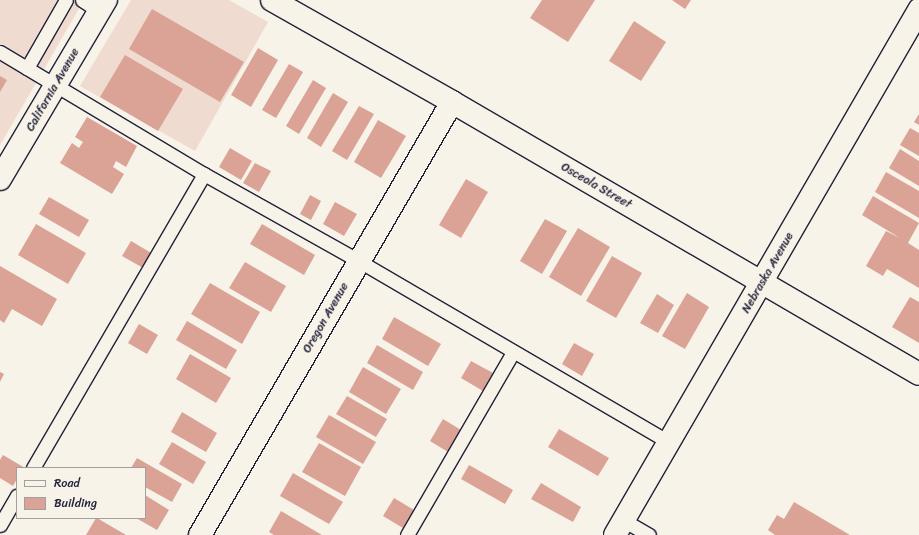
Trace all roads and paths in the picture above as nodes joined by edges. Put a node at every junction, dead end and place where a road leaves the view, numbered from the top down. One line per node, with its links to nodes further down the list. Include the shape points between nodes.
1 (66, 0): 6 (lane)
2 (272, 0): 8 (street, Osceola Street)
3 (95, 4): 7 (street, California Avenue)
4 (919, 10): 12 (street, Nebraska Avenue)
5 (0, 52): 6 (lane)
6 (27, 68): 7 (lane)
7 (56, 85): 9 (lane); 10 (street, California Avenue)
8 (452, 102): 11 (street, Oregon Avenue); 12 (street, Osceola Street)
9 (204, 174): 11 (lane); 16 (lane)
10 (0, 180)
11 (359, 261): 13 (lane); 20 (street, Oregon Avenue)
12 (762, 282): 14 (street, Osceola Street); 15 (street, Nebraska Avenue)
13 (513, 352): 15 (lane); 21 (lane)
14 (917, 368)
15 (669, 442): 19 (street, Nebraska Avenue)
16 (34, 467)
17 (16, 498): 18 (lane)
18 (0, 525)
19 (619, 527): 22 (lane)
20 (200, 535)
21 (407, 535)
22 (649, 535)

